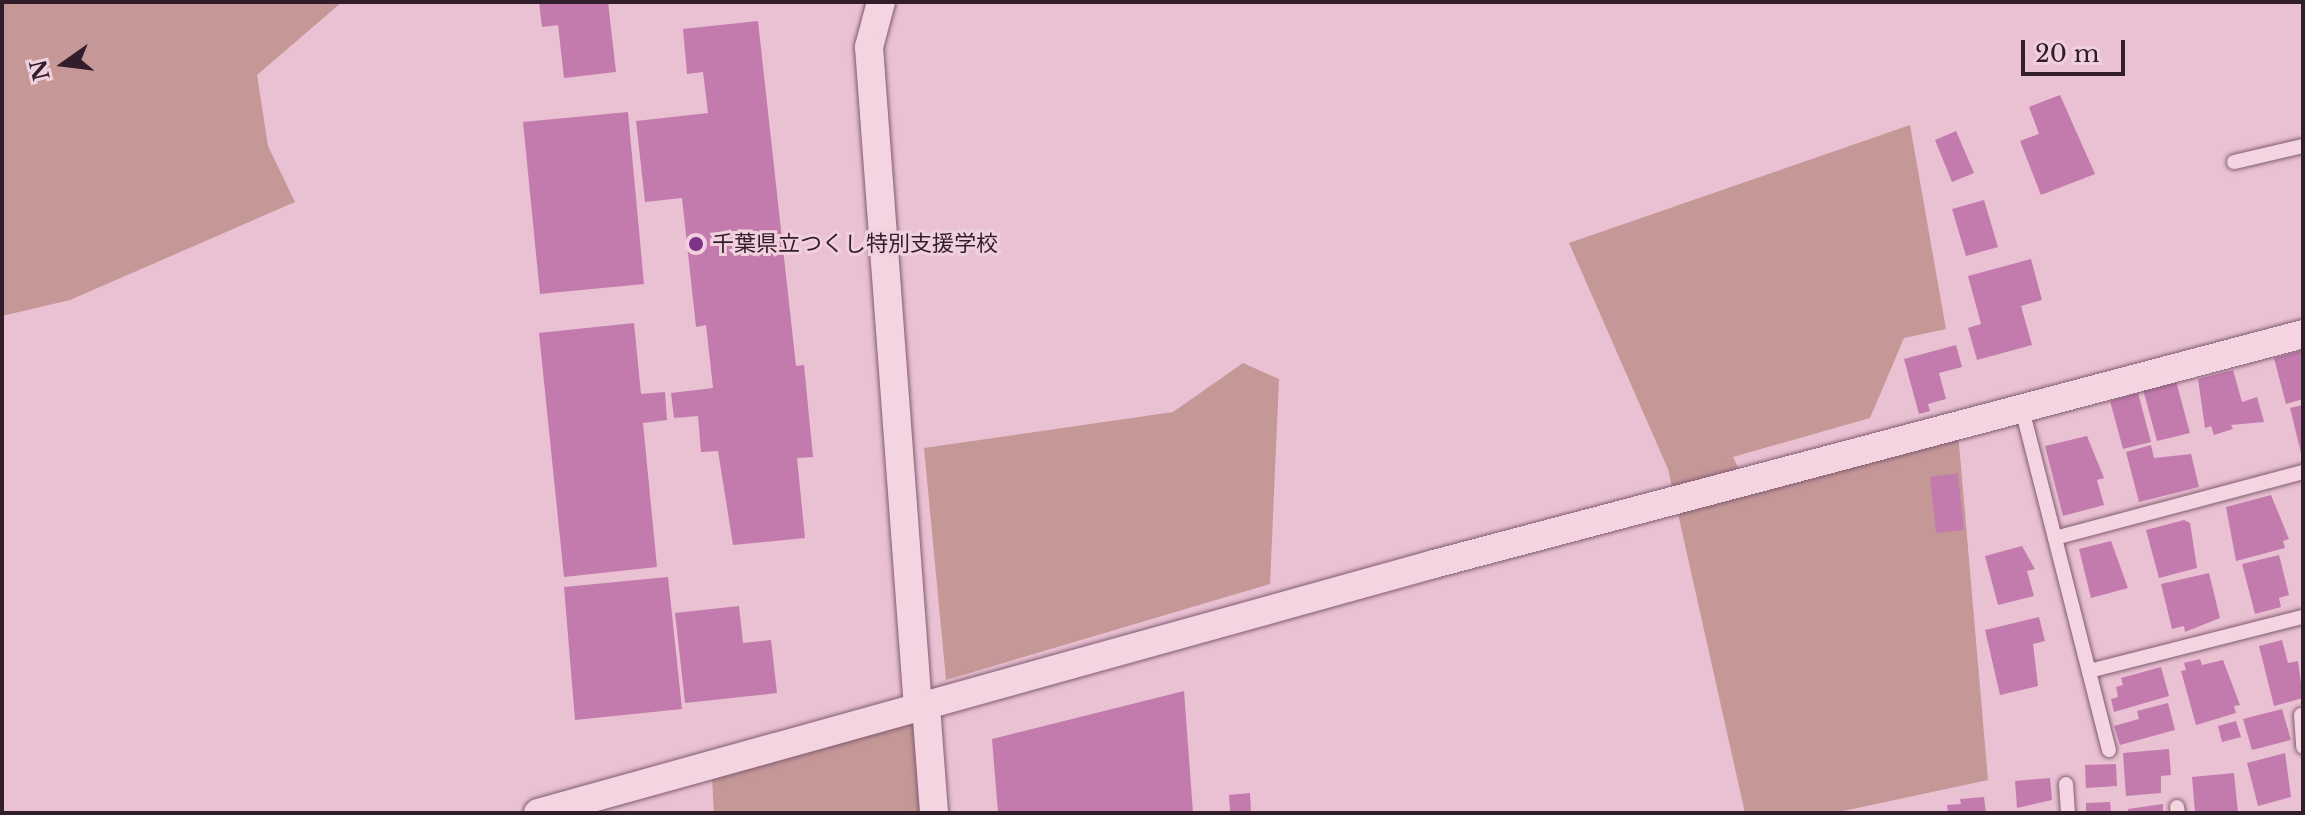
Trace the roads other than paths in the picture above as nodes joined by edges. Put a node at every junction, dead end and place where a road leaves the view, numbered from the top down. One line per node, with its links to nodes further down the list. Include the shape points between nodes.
1 (881, 2): 10 (street, via 869,47)
2 (2303, 146): 3 (lane)
3 (2234, 162)
4 (2303, 334): 5 (street)
5 (2022, 409): 7 (lane); 10 (street, via 1434,564)
6 (2303, 472): 7 (lane)
7 (2055, 538): 9 (lane)
8 (2303, 617): 9 (lane)
9 (2089, 671): 13 (lane)
10 (922, 707): 15 (street); 16 (street)
11 (2301, 715): 12 (lane)
12 (2303, 747)
13 (2109, 750)
14 (2066, 784): 17 (lane)
15 (538, 813)
16 (934, 813)
17 (2068, 813)

